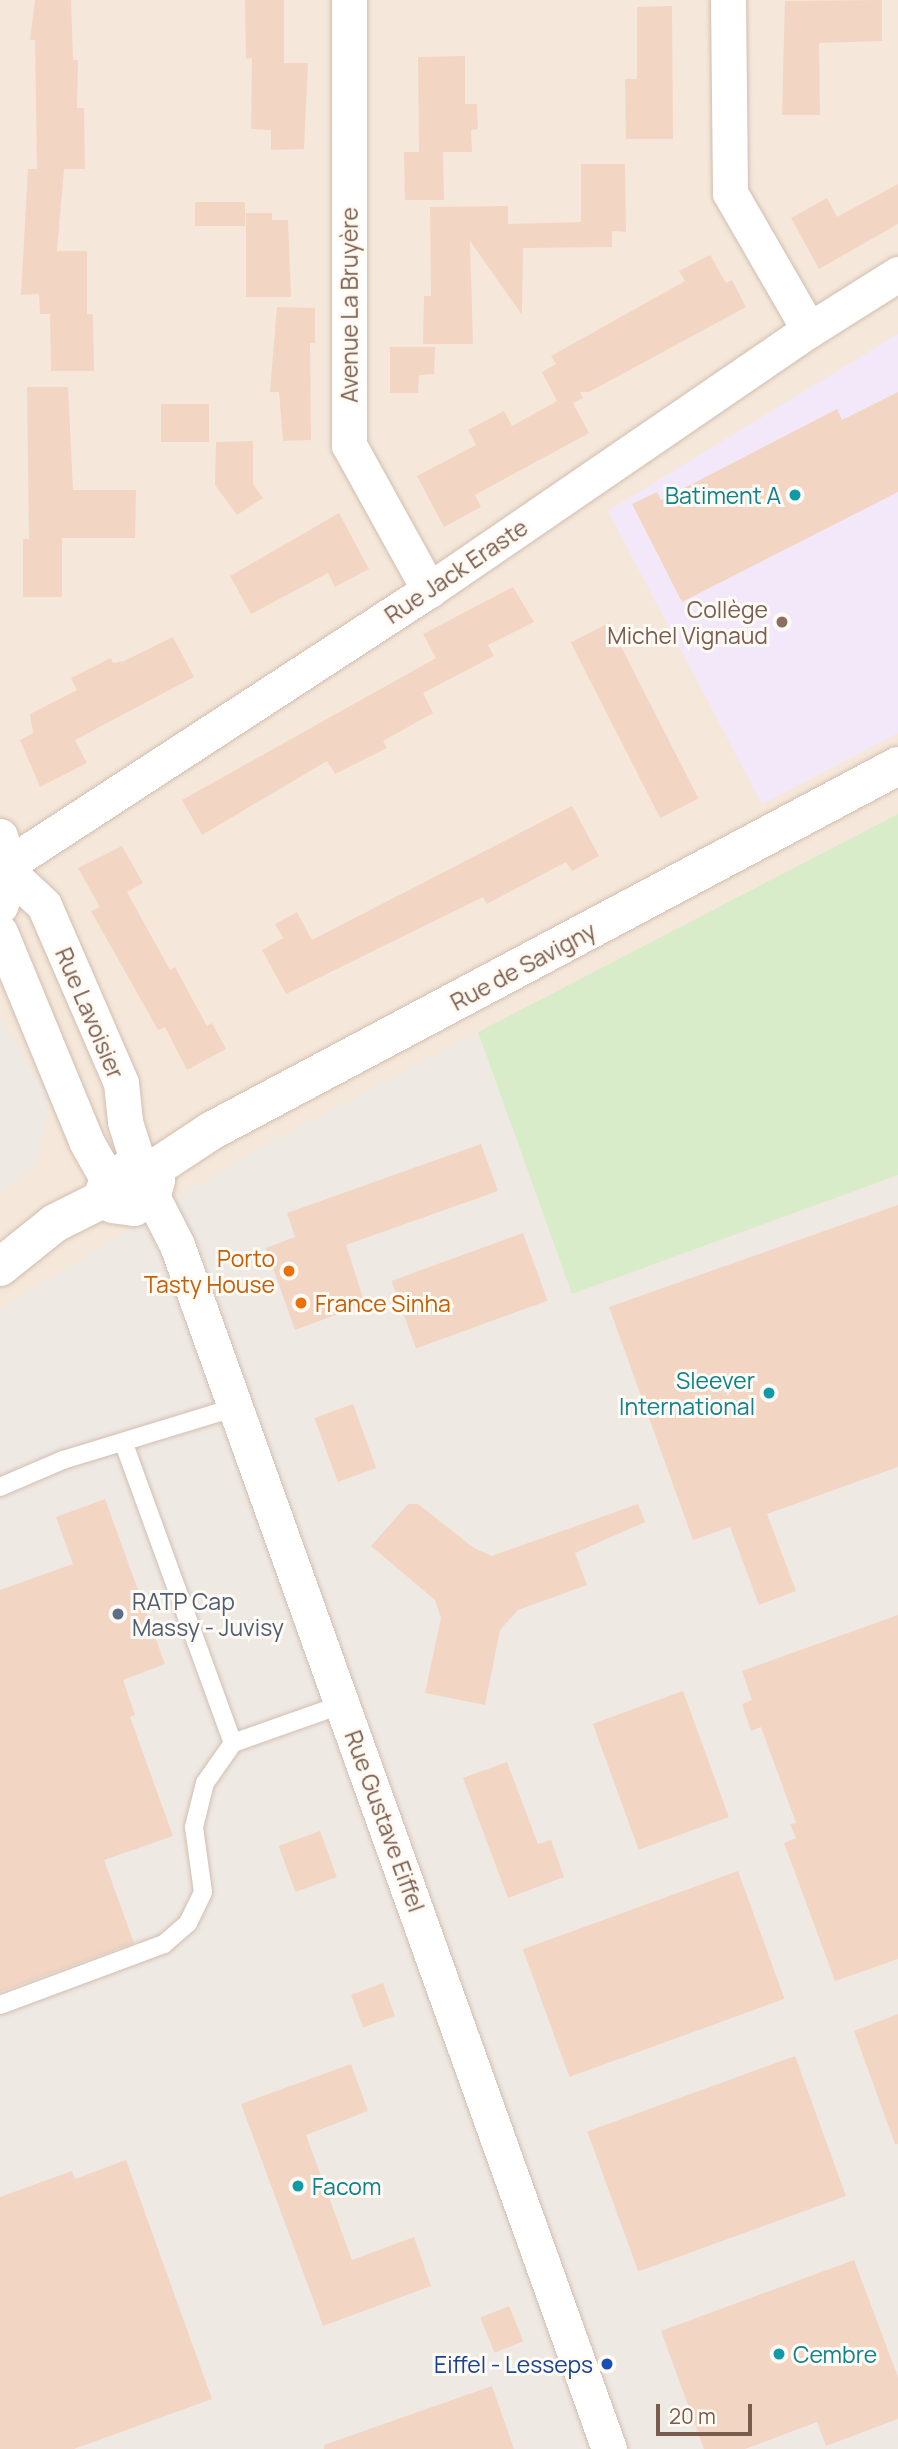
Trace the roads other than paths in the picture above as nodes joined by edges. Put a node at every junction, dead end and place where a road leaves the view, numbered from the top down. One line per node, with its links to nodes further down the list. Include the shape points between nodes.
1 (349, 0): 5 (street, Avenue La Bruyère, via 349,445)
2 (728, 0): 4 (street, via 730,193)
3 (898, 274): 4 (street, Rue Jack Eraste)
4 (809, 330): 5 (street, Rue Jack Eraste)
5 (429, 590): 7 (street, Rue Jack Eraste)
6 (898, 766): 9 (street, Rue de Savigny, via 212,1131)
7 (5, 870): 9 (street, Rue Lavoisier, via 44,905 121,1083)
8 (0, 932): 9 (street, via 86,1141)
9 (132, 1182): 10 (street, Rue de Savigny, via 55,1223); 11 (street, Rue Gustave Eiffel, via 177,1245)
10 (0, 1267)
11 (236, 1408): 12 (lane); 14 (street, Rue Gustave Eiffel)
12 (124, 1444): 13 (lane, via 63,1460); 15 (lane)
13 (0, 1487)
14 (343, 1704): 15 (lane); 17 (street, Rue Gustave Eiffel)
15 (233, 1744): 16 (lane, via 205,1783 194,1827 203,1892 188,1923 164,1944)
16 (0, 2005)
17 (609, 2449)

